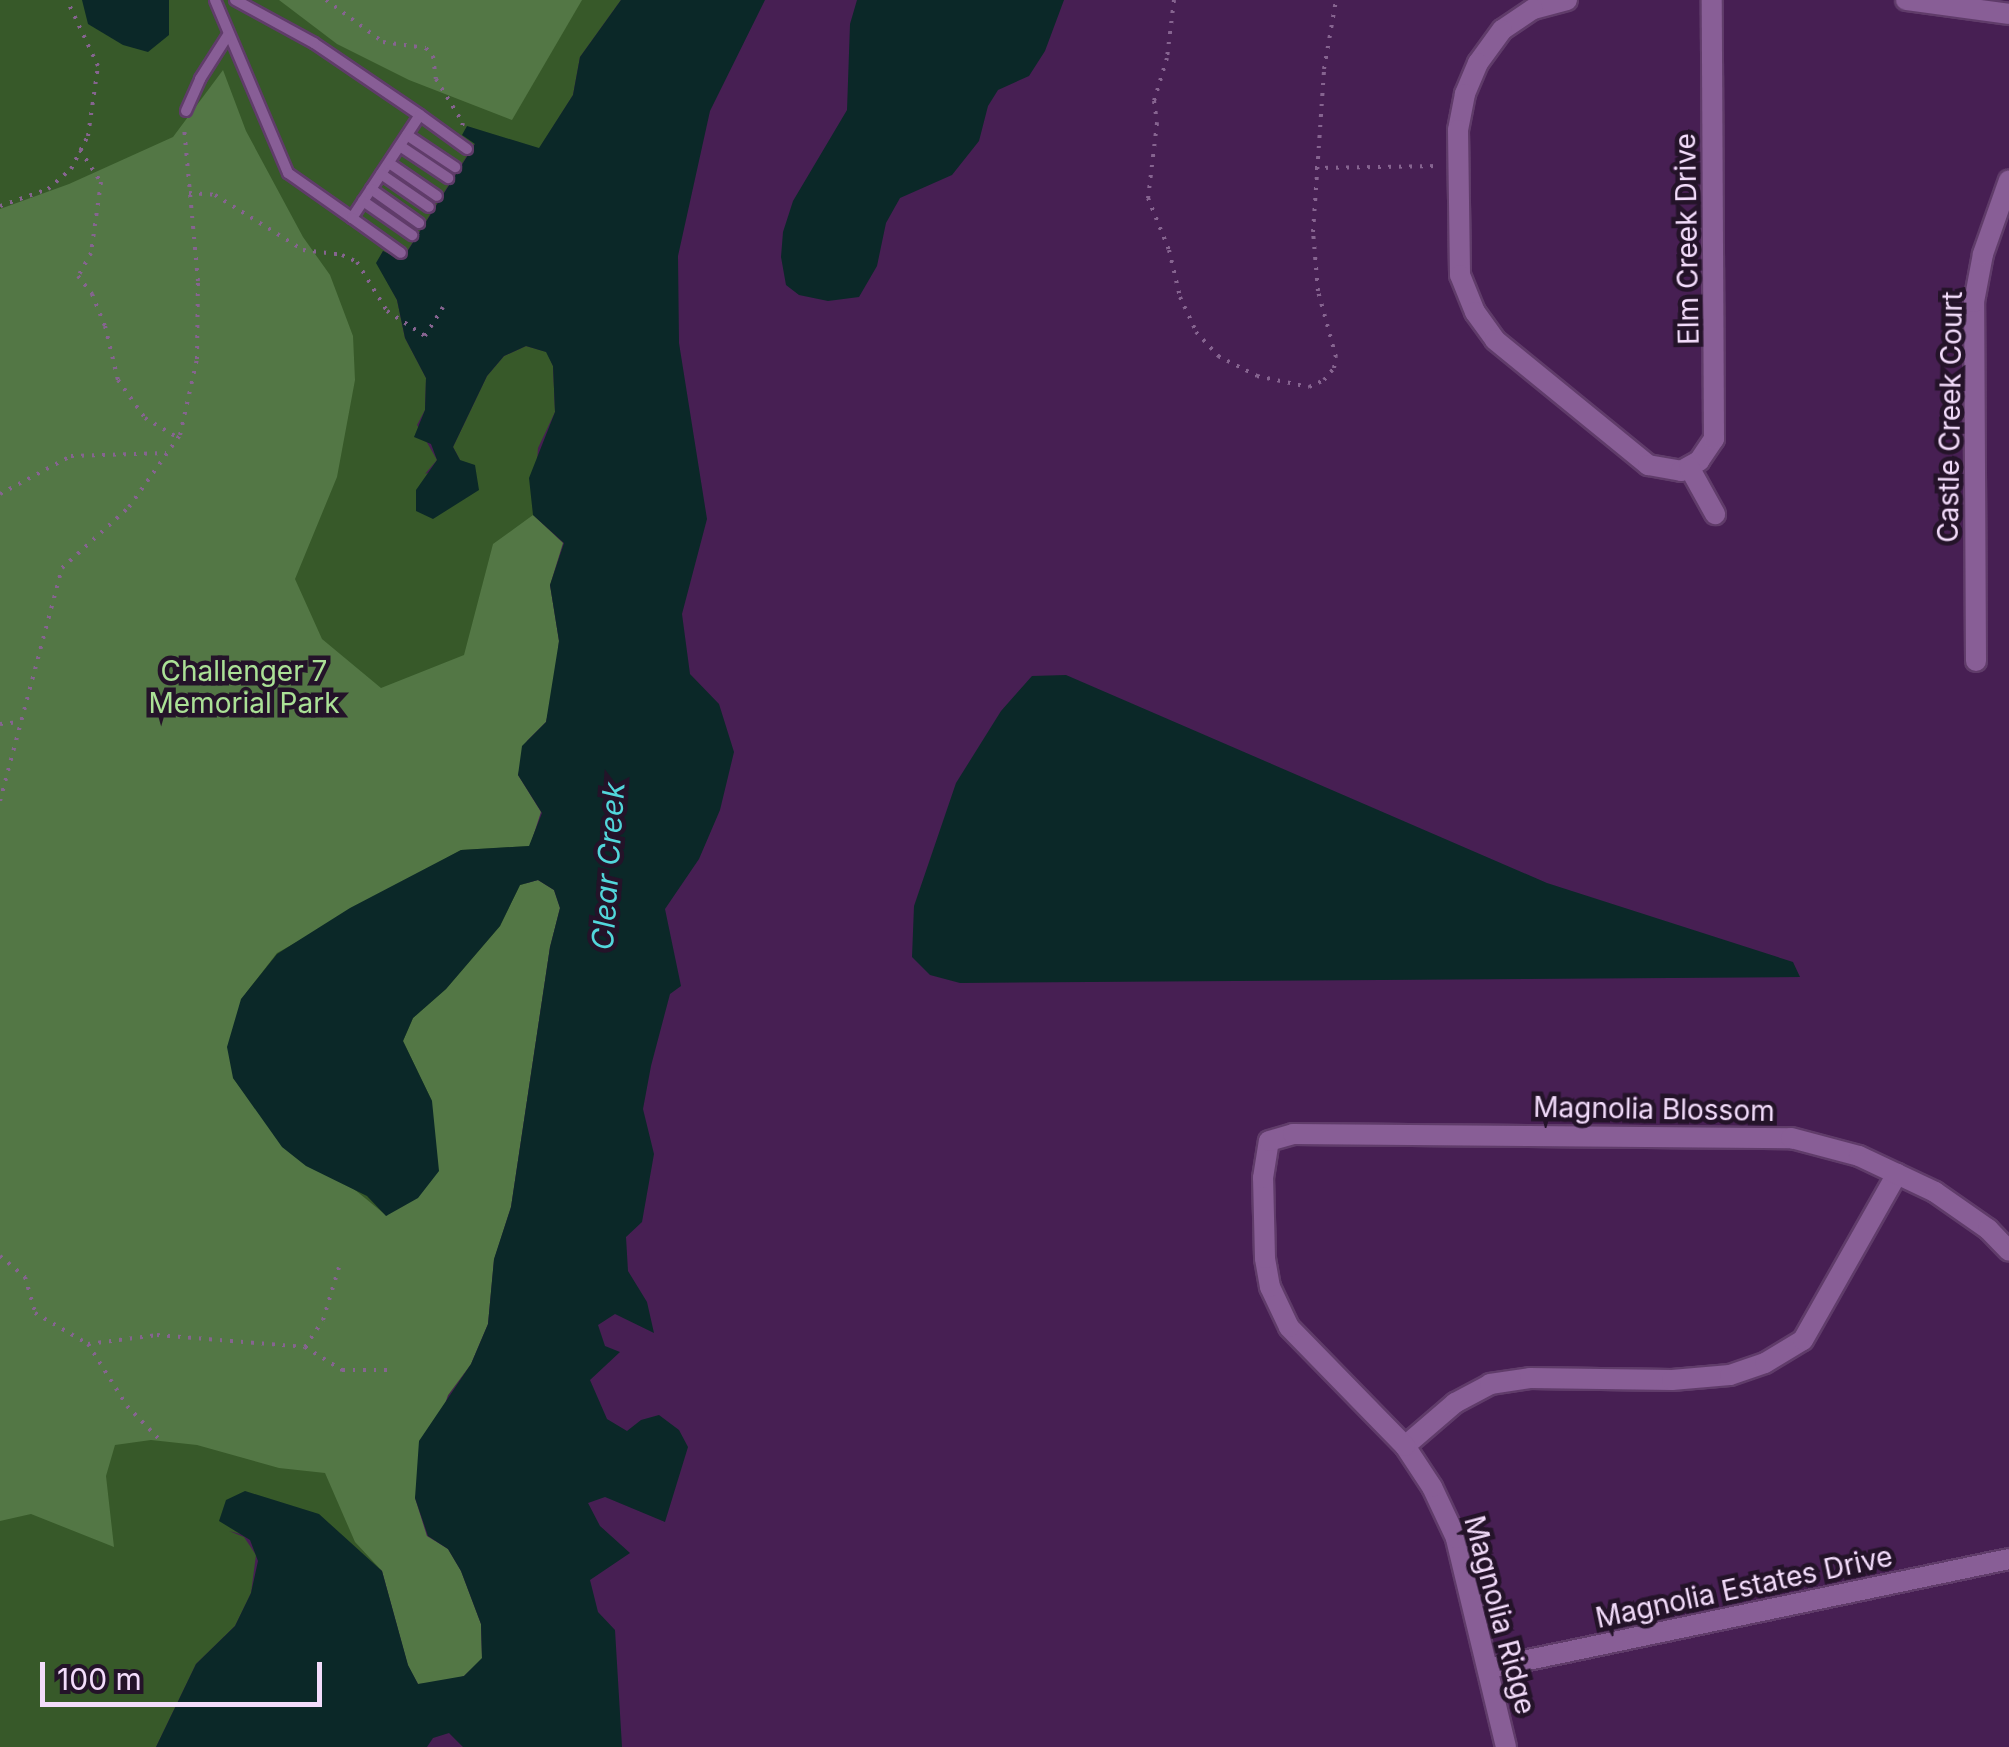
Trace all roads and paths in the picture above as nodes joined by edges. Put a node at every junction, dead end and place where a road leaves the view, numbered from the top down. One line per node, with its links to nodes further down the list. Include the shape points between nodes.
1 (67, 0): 18 (path, via 98,66)
2 (215, 0): 11 (lane)
3 (235, 0): 13 (lane, via 314,43)
4 (326, 0): 14 (path, via 383,42 426,48 434,56 436,79 463,122)
5 (1174, 0): 22 (path, via 1156,91 1148,198 1196,332 1218,356 1286,385 1309,387 1324,380 1336,357 1318,291)
6 (1336, 0): 22 (path)
7 (1568, 0): 20 (street, via 1533,8 1502,30 1478,63 1465,94)
8 (1712, 0): 39 (street, Elm Creek Drive, via 1716,407 1714,439)
9 (1906, 0): 10 (street)
10 (2009, 14)
11 (228, 35): 12 (lane); 32 (lane, via 288,173)
12 (186, 111): 27 (path)
13 (420, 115): 15 (lane); 17 (lane)
14 (459, 134)
15 (407, 135): 16 (lane); 21 (lane)
16 (400, 146): 19 (lane); 24 (lane)
17 (467, 149)
18 (80, 150): 30 (path, via 71,169 48,189); 37 (path, via 102,182 92,253 78,276 105,326 118,380 145,418)
19 (388, 163): 23 (lane); 28 (lane)
20 (1458, 165): 22 (path); 39 (street, via 1460,275 1496,340 1648,464 1681,471)
21 (454, 167)
22 (1315, 168)
23 (381, 174): 26 (lane); 31 (lane)
24 (448, 178)
25 (2009, 180): 42 (street, Castle Creek Court, via 1974,302)
26 (371, 190): 29 (lane); 33 (lane)
27 (189, 193): 36 (path, via 215,195 303,250 357,262 392,315 424,336); 37 (path, via 197,359)
28 (436, 196)
29 (363, 201): 32 (lane); 34 (lane)
30 (0, 206)
31 (429, 207)
32 (352, 218): 35 (lane)
33 (419, 222)
34 (412, 236)
35 (401, 252)
36 (443, 307)
37 (178, 438): 38 (path)
38 (168, 454): 40 (path, via 71,456); 43 (path, via 129,507 62,568)
39 (1689, 466): 41 (street)
40 (0, 494)
41 (1715, 514)
42 (1976, 660)
43 (20, 722): 44 (path); 45 (path)
44 (0, 724)
45 (0, 801)
46 (1268, 1140): 47 (street, Magnolia Blossom, via 1293,1134 1791,1138); 55 (street, Magnolia Ridge, via 1263,1178 1270,1287 1317,1361)
47 (1897, 1174): 48 (street, Magnolia Blossom, via 1935,1192); 55 (street, via 1803,1340 1765,1363 1730,1375 1672,1380 1530,1378 1490,1384 1455,1403)
48 (2009, 1251)
49 (0, 1256): 51 (path, via 25,1278 34,1314)
50 (339, 1268): 52 (path, via 324,1320)
51 (88, 1344): 52 (path, via 157,1335); 54 (path, via 127,1406)
52 (305, 1347): 53 (path, via 342,1370)
53 (387, 1370)
54 (158, 1438)
55 (1405, 1446): 57 (street, Magnolia Ridge, via 1456,1538)
56 (2009, 1559): 57 (street, Magnolia Estates Drive)
57 (1490, 1668): 58 (street, Magnolia Ridge)
58 (1506, 1747)

